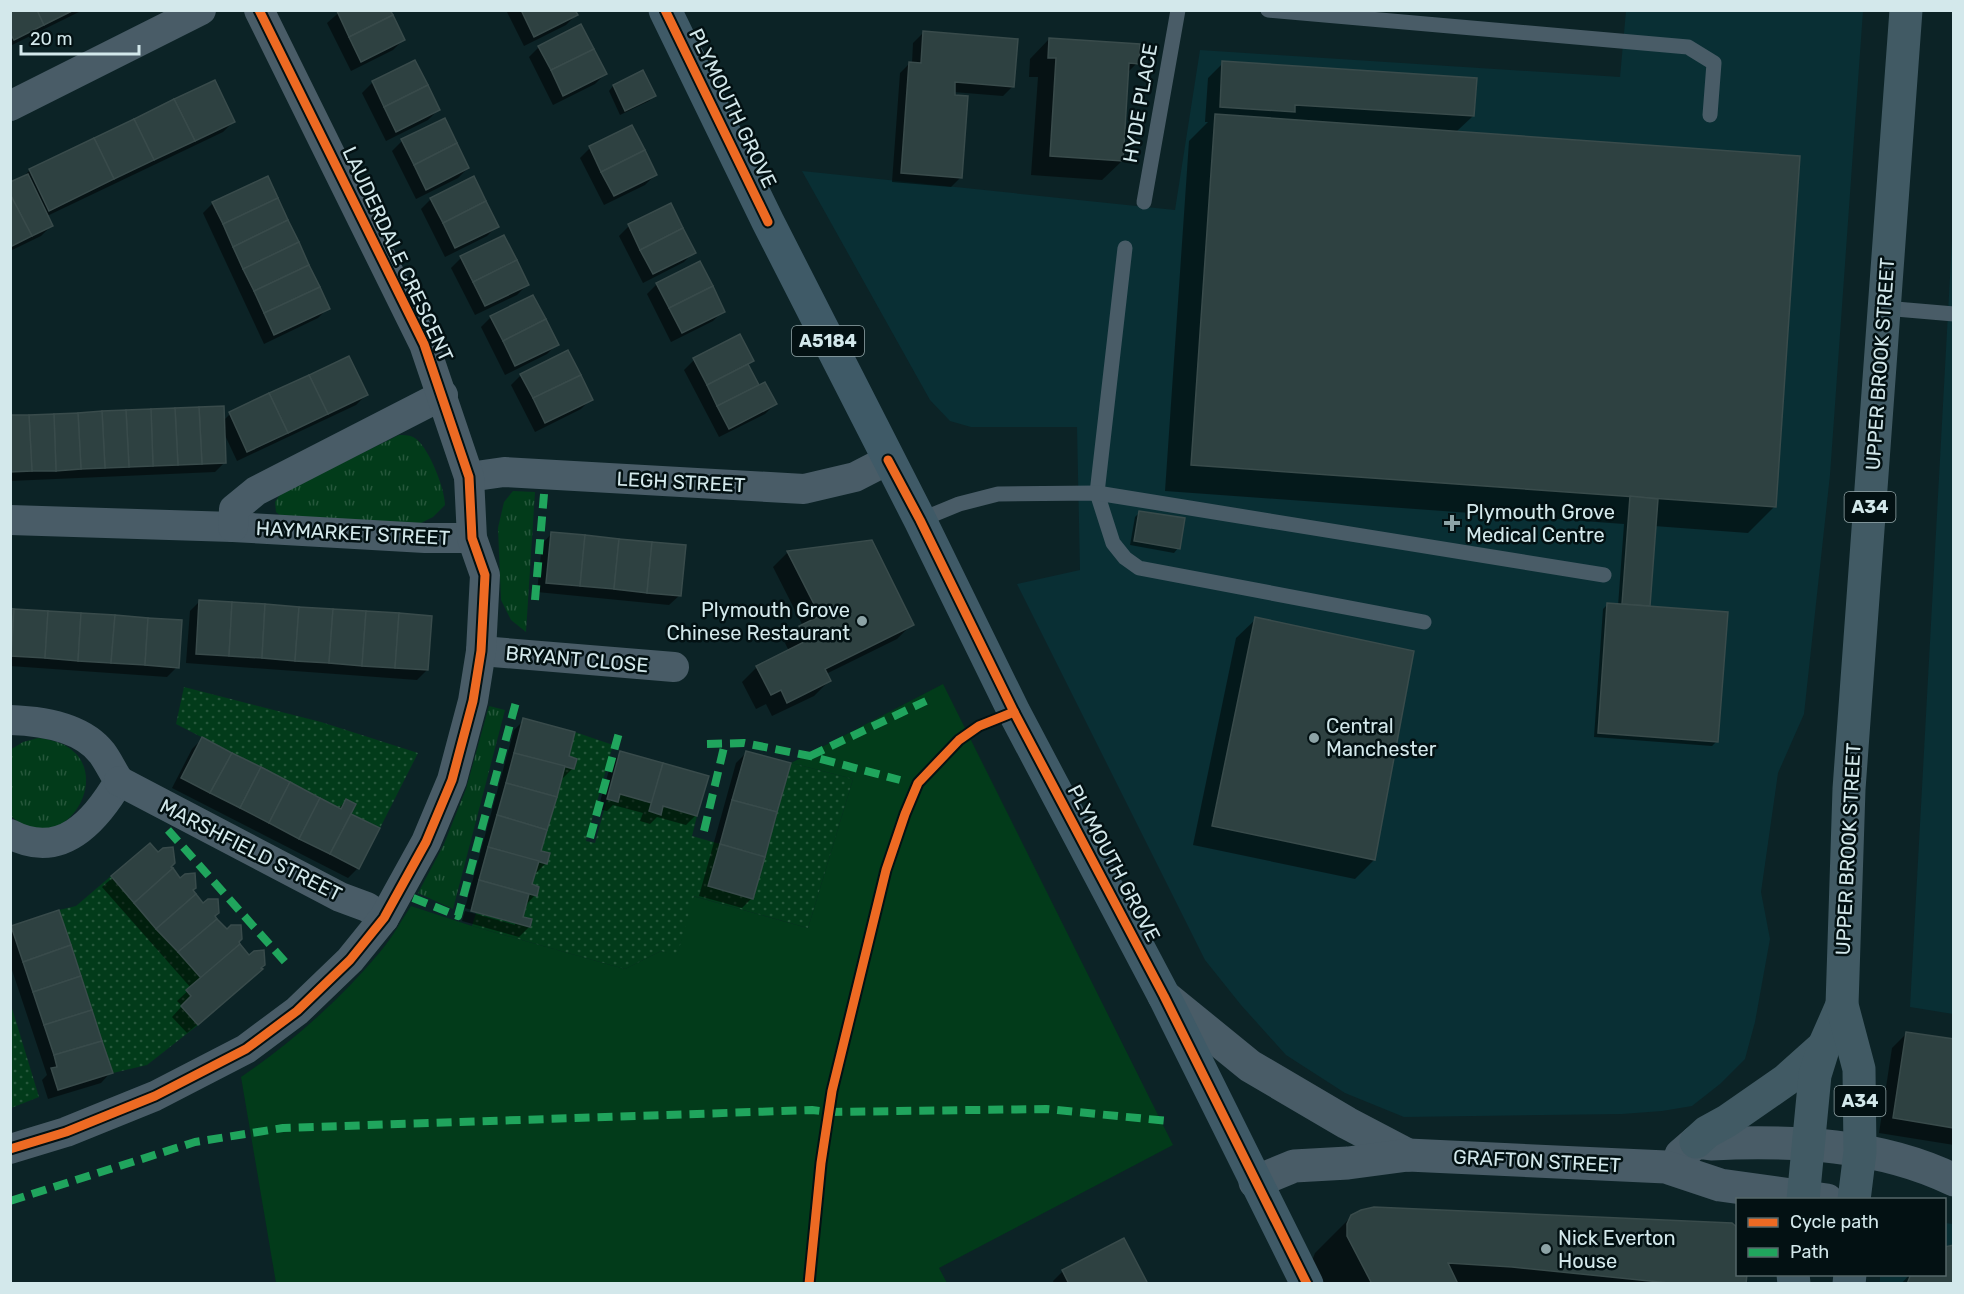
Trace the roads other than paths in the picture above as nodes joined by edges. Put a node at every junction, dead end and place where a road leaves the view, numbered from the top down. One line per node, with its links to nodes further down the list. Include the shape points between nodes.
1 (201, 10): 7 (street)
2 (260, 10): 13 (street, LAUDERDALE CRESCENT, via 424,344)
3 (665, 10): 14 (main road, PLYMOUTH GROVE / A5184)
4 (1178, 10): 9 (lane, HYDE PLACE)
5 (1268, 10): 8 (lane, via 1688,47 1714,63)
6 (1906, 10): 11 (highway, UPPER BROOK STREET / A34)
7 (10, 106)
8 (1710, 115)
9 (1144, 202)
10 (1125, 248): 16 (lane)
11 (1884, 308): 12 (lane); 30 (highway, UPPER BROOK STREET / A34, via 1849,789)
12 (1953, 314)
13 (443, 395): 15 (street, LAUDERDALE CRESCENT); 19 (street, HAYMARKET STREET, via 256,491 234,510)
14 (888, 460): 15 (street, LEGH STREET, via 855,477 804,489 504,472); 18 (main road, PLYMOUTH GROVE / A5184)
15 (469, 477): 20 (street, LAUDERDALE CRESCENT)
16 (1097, 493): 18 (lane, via 998,494); 21 (lane); 22 (lane, via 1113,543 1139,568)
17 (10, 520): 19 (street, HAYMARKET STREET)
18 (920, 520): 29 (main road, PLYMOUTH GROVE / A5184, via 1014,712)
19 (233, 527): 20 (street, HAYMARKET STREET)
20 (472, 538): 23 (street, LAUDERDALE CRESCENT, via 485,575)
21 (1604, 575)
22 (1424, 622)
23 (481, 651): 24 (street, BRYANT CLOSE); 28 (street, LAUDERDALE CRESCENT, via 473,701 452,780 426,842)
24 (674, 667)
25 (10, 720): 26 (street, via 49,723 79,735 101,751)
26 (119, 781): 27 (street, via 92,818 62,840 43,844); 28 (street, MARSHFIELD STREET)
27 (10, 834)
28 (384, 918): 34 (street, LAUDERDALE CRESCENT, via 350,960 297,1011 246,1049 154,1096 66,1132)
29 (1164, 996): 36 (street, via 1250,1066); 39 (main road, PLYMOUTH GROVE / A5184)
30 (1842, 1005): 31 (highway, UPPER BROOK STREET / A34); 35 (highway, UPPER BROOK STREET / A34, via 1859,1069)
31 (1824, 1046): 32 (highway, via 1786,1080); 33 (highway, UPPER BROOK STREET / A34, via 1815,1076)
32 (1696, 1142): 33 (street); 37 (street)
33 (1807, 1144): 35 (street); 41 (highway, UPPER BROOK STREET / A34)
34 (10, 1149)
35 (1860, 1152): 38 (street, via 1921,1165); 42 (highway, UPPER BROOK STREET / A34)
36 (1408, 1155): 37 (street, GRAFTON STREET); 39 (street, via 1294,1166)
37 (1666, 1167): 40 (street, GRAFTON STREET, via 1720,1185)
38 (1953, 1180)
39 (1255, 1182): 43 (main road, PLYMOUTH GROVE / A5184)
40 (1804, 1198)
41 (1811, 1198)
42 (1854, 1198)
43 (1307, 1284)

